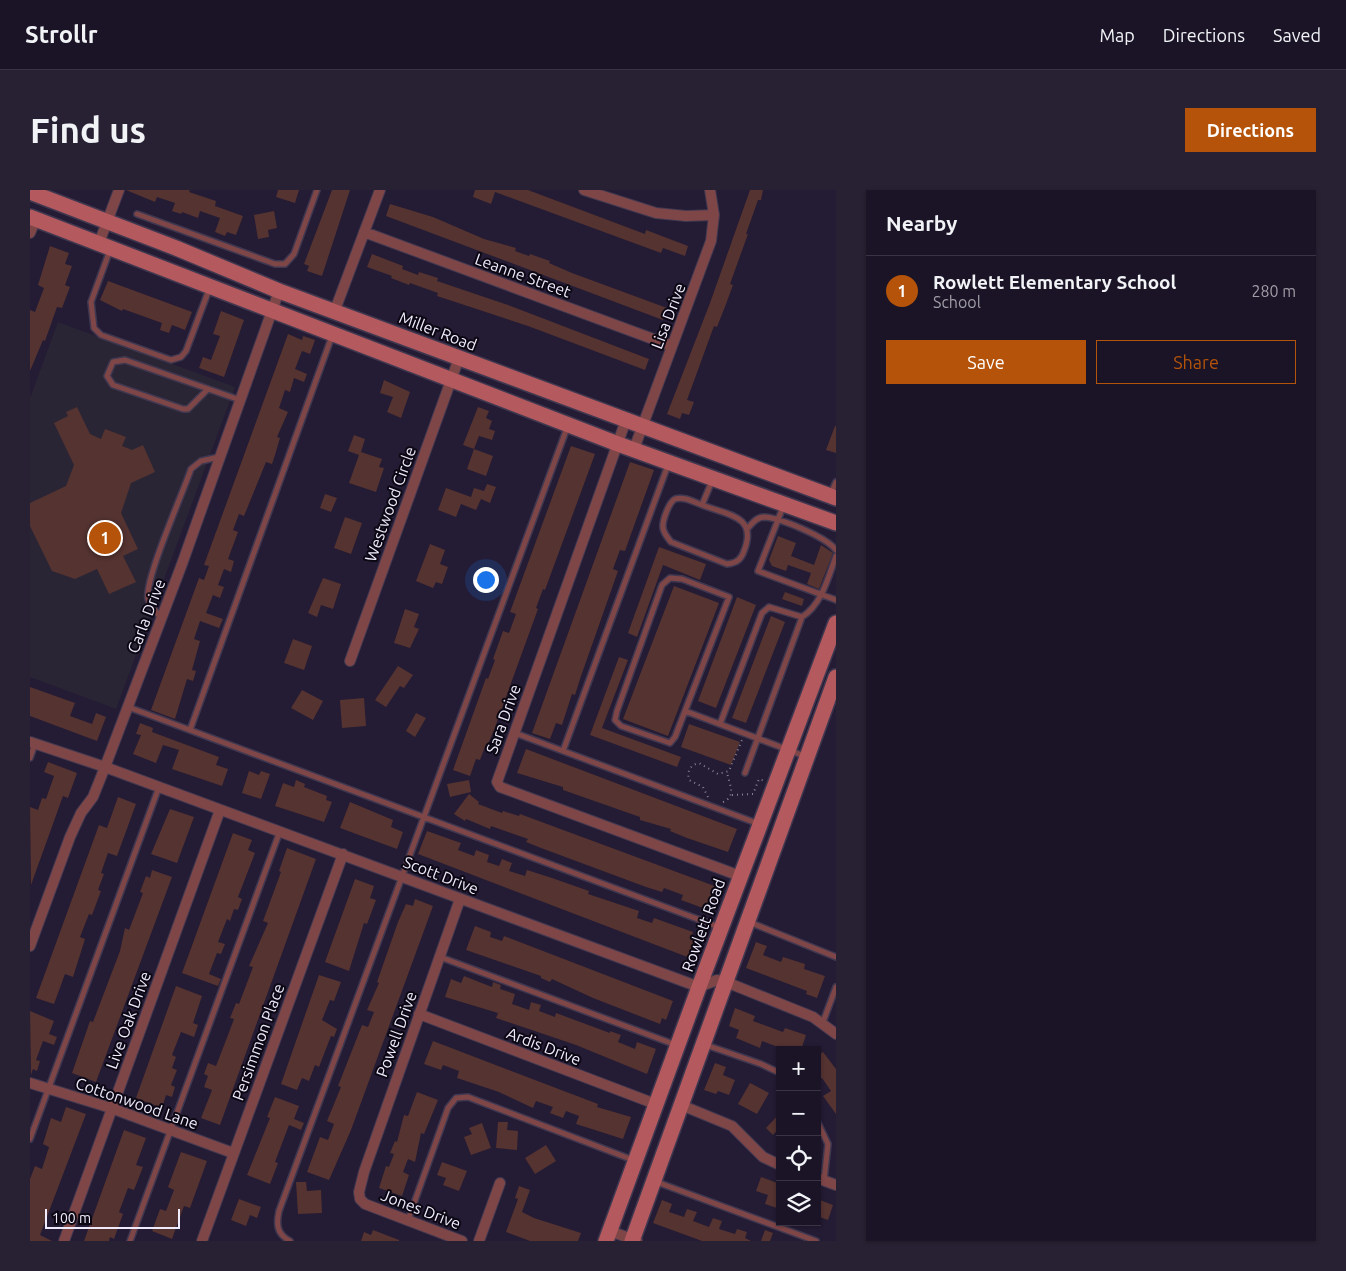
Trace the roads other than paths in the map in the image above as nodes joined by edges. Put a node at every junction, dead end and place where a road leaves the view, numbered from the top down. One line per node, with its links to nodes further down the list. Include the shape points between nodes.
1 (119, 190): 10 (street)
2 (317, 190): 7 (lane, via 294,254 285,264 275,264)
3 (380, 190): 11 (street)
4 (584, 190): 8 (street, via 656,213)
5 (710, 190): 8 (street, Lisa Drive)
6 (30, 192): 10 (main road, Miller Road)
7 (137, 214)
8 (714, 215): 19 (street, Lisa Drive, via 712,242)
9 (33, 218): 12 (street); 13 (main road)
10 (107, 221): 13 (street); 15 (main road, Miller Road)
11 (364, 232): 16 (street); 19 (street, Leanne Street)
12 (30, 233)
13 (105, 245): 14 (main road); 14 (lane, via 91,302 94,328 101,335 171,360 180,357 186,351)
14 (210, 287): 17 (main road)
15 (279, 291): 16 (main road, Miller Road); 17 (street, Carla Drive)
16 (335, 310): 20 (main road, Miller Road)
17 (271, 312): 18 (main road); 23 (street, Carla Drive)
18 (333, 335): 21 (main road); 51 (lane)
19 (672, 346): 26 (street, Lisa Drive)
20 (459, 358): 21 (street, Westwood Circle); 24 (main road, Miller Road)
21 (451, 380): 25 (main road); 46 (street, Westwood Circle)
22 (208, 389): 22 (lane, via 125,360 113,362 107,376 113,385 183,410); 23 (lane)
23 (240, 400): 29 (street, Carla Drive)
24 (626, 420): 26 (main road, Miller Road); 27 (street, Sara Drive)
25 (568, 425): 27 (main road); 63 (lane)
26 (642, 426): 28 (street, Lisa Drive); 33 (main road, Miller Road)
27 (618, 444): 28 (main road); 52 (street, Sara Drive)
28 (634, 449): 30 (main road)
29 (220, 456): 44 (street, Carla Drive); 44 (lane, via 201,461 191,469 154,569 148,598)
30 (669, 462): 31 (main road); 56 (lane)
31 (713, 478): 34 (main road); 35 (lane)
32 (836, 482): 33 (lane)
33 (833, 497)
34 (784, 504): 36 (lane); 37 (main road)
35 (702, 505): 38 (lane, via 742,521); 38 (lane, via 686,499 671,502 663,528 671,542 726,564 734,563 742,557 750,538)
36 (778, 520): 38 (lane, via 762,517); 39 (lane, via 829,541); 41 (lane, via 758,571)
37 (836, 523)
38 (748, 528)
39 (836, 550)
40 (835, 560): 41 (lane)
41 (821, 595): 42 (lane); 43 (lane, via 811,611)
42 (836, 600)
43 (802, 617): 50 (lane, via 769,607 762,614); 53 (lane)
44 (162, 618): 48 (street, Carla Drive)
45 (836, 623): 55 (main road, Rowlett Road)
46 (350, 661)
47 (836, 677): 57 (main road)
48 (128, 708): 51 (lane); 59 (street, Carla Drive)
49 (685, 711): 49 (lane, via 729,597 682,579 670,578 662,585 615,720 621,726 670,743 676,737); 50 (lane)
50 (720, 724): 53 (lane)
51 (190, 730): 63 (lane)
52 (514, 733): 56 (lane); 69 (street, Sara Drive, via 498,776 500,787)
53 (758, 738): 55 (lane); 60 (lane)
54 (33, 743): 58 (lane); 59 (street, Scott Drive)
55 (788, 750): 57 (lane); 64 (main road, Rowlett Road)
56 (563, 751): 64 (lane)
57 (808, 757): 65 (main road)
58 (30, 758)
59 (105, 767): 61 (street, Scott Drive); 73 (street, Carla Drive, via 94,797 81,813 70,837)
60 (745, 773)
61 (159, 787): 62 (street, Scott Drive); 86 (lane)
62 (220, 810): 66 (street, Scott Drive); 89 (street, Live Oak Drive)
63 (423, 816): 68 (lane); 72 (lane)
64 (762, 819): 65 (main road); 69 (main road, Rowlett Road)
65 (785, 821): 71 (main road)
66 (280, 832): 67 (street, Scott Drive); 90 (lane)
67 (343, 854): 68 (street, Scott Drive); 93 (street, Persimmon Place)
68 (401, 876): 70 (street, Scott Drive); 108 (lane, via 279,1211 279,1233)
69 (740, 876): 72 (main road, Rowlett Road)
70 (460, 899): 74 (street, Powell Drive); 77 (street, Scott Drive)
71 (748, 922): 75 (lane); 76 (main road)
72 (721, 928): 77 (main road, Rowlett Road)
73 (30, 944)
74 (440, 957): 79 (street, Powell Drive); 83 (lane)
75 (836, 957)
76 (726, 982): 77 (street, via 717,980); 80 (street); 82 (main road)
77 (699, 987): 83 (main road, Rowlett Road)
78 (836, 987): 80 (lane)
79 (419, 1014): 87 (street, Ardis Drive); 98 (street, Powell Drive)
80 (823, 1022): 81 (street)
81 (836, 1034)
82 (703, 1044): 84 (lane); 88 (main road)
83 (679, 1046): 87 (main road, Rowlett Road)
84 (776, 1071)
85 (30, 1083): 86 (street, Cottonwood Lane)
86 (49, 1088): 89 (street, Cottonwood Lane); 92 (lane)
87 (658, 1105): 94 (main road, Rowlett Road)
88 (681, 1105): 95 (street, via 732,1126 763,1157); 99 (main road)
89 (111, 1108): 90 (street, Cottonwood Lane); 105 (street, Live Oak Drive)
90 (170, 1130): 93 (street, Cottonwood Lane); 106 (lane)
91 (821, 1130): 96 (lane, via 828,1144)
92 (30, 1139)
93 (233, 1153): 107 (street, Persimmon Place)
94 (636, 1161): 102 (lane, via 468,1097 456,1098 448,1108); 103 (main road, Rowlett Road)
95 (776, 1163)
96 (821, 1176)
97 (821, 1180): 101 (street)
98 (362, 1181): 102 (street, Jones Drive, via 359,1192 365,1204)
99 (654, 1181): 104 (main road); 111 (lane)
100 (500, 1183): 110 (street)
101 (836, 1185)
102 (407, 1221): 109 (street, Jones Drive)
103 (608, 1236): 104 (street)
104 (634, 1240)
105 (64, 1241)
106 (130, 1241)
107 (202, 1241)
108 (290, 1241)
109 (462, 1241)
110 (479, 1241)
111 (816, 1241)

